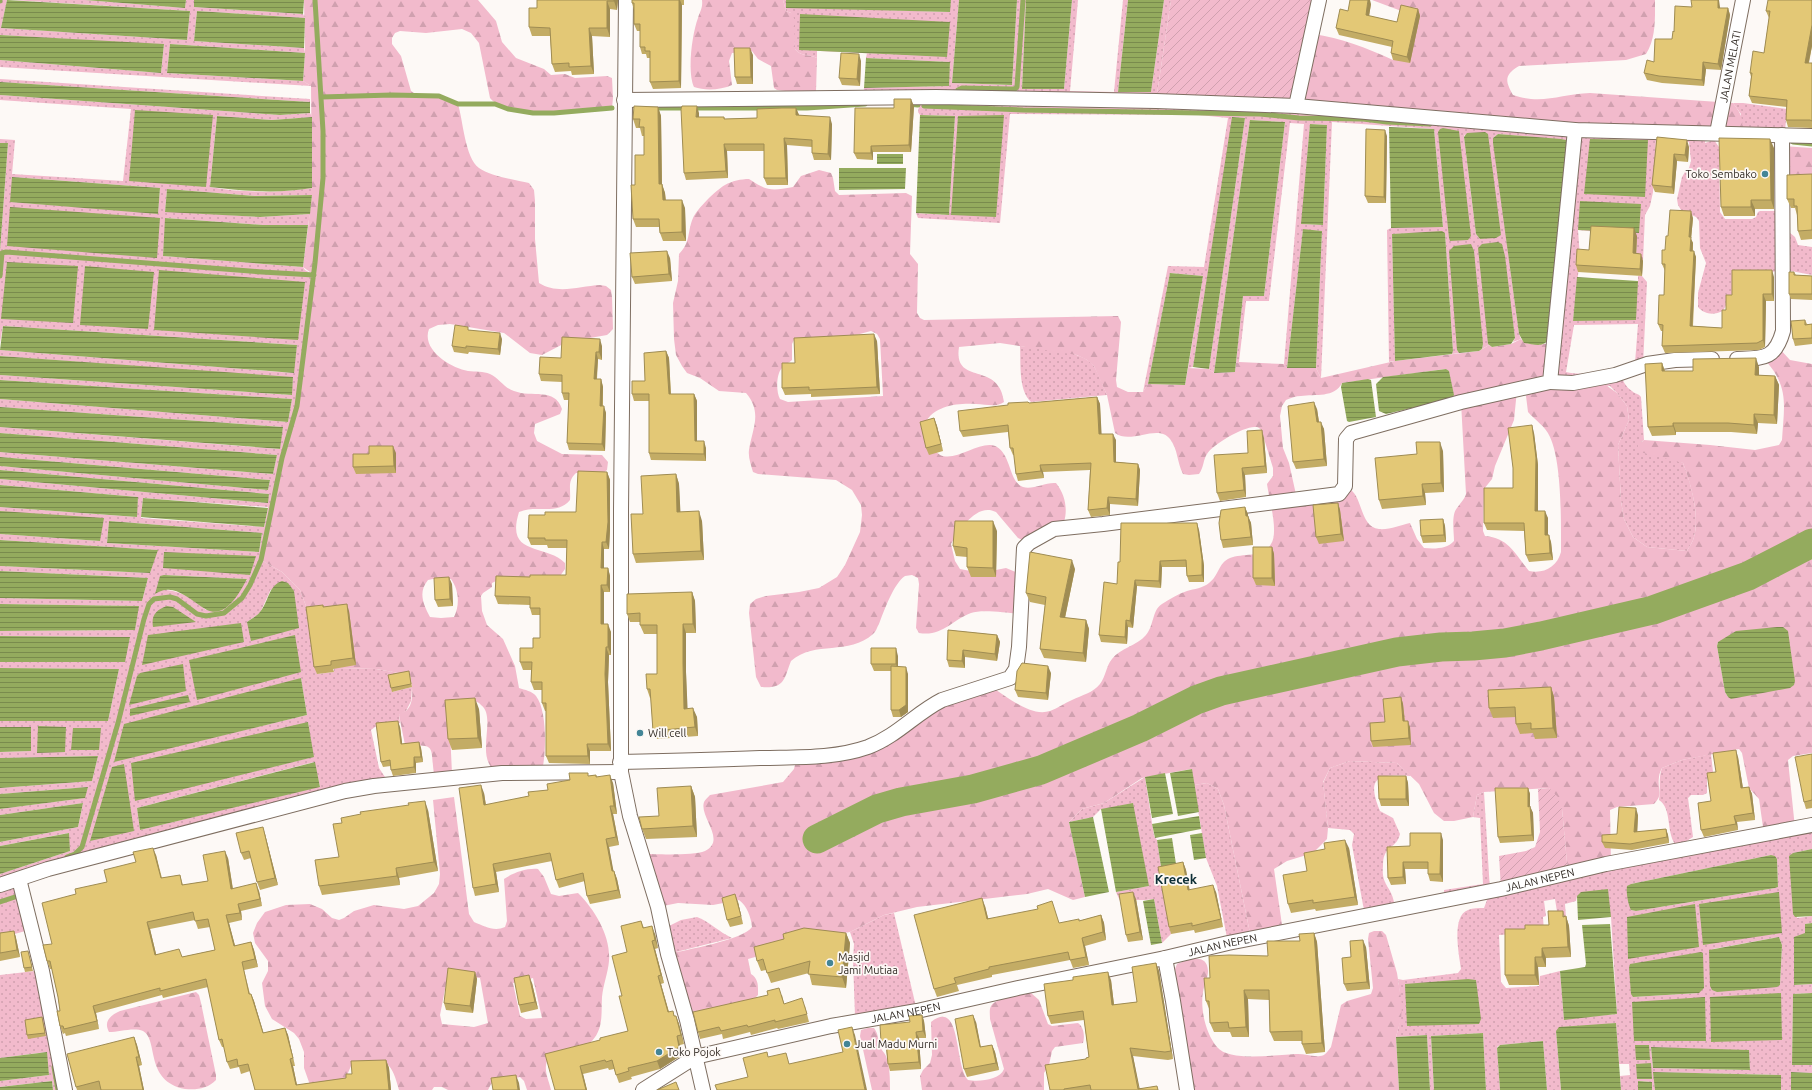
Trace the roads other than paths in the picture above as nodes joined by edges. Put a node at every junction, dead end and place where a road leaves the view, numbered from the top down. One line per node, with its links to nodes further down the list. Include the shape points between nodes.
1 (626, 0): 4 (street)
2 (1319, 0): 5 (street)
3 (1743, 0): 7 (street, JALAN MELATI)
4 (624, 100): 5 (street, via 936,97); 11 (street)
5 (1296, 106): 6 (street)
6 (1575, 130): 7 (street); 10 (street)
7 (1717, 133): 8 (street)
8 (1782, 135): 9 (street); 10 (street, via 1783,332 1773,353 1763,358 1674,360 1647,364 1615,375 1573,383)
9 (1812, 136)
10 (1550, 382): 11 (street, via 1461,402 1351,433 1346,439 1345,486 1339,494 1054,529 1038,537 1024,548 1019,647 1016,669 1010,678 942,700 891,736 869,746 846,754)
11 (621, 767): 13 (street, via 502,773 345,791 48,869); 16 (street, via 630,816 658,907)
12 (1812, 825): 15 (street, JALAN NEPEN, via 1606,864 1495,890)
13 (19, 879): 14 (street); 17 (street, via 42,971)
14 (0, 885)
15 (1165, 958): 16 (street, JALAN NEPEN, via 917,1011 831,1026); 20 (street)
16 (695, 1057): 18 (street, JALAN NEPEN); 19 (street)
17 (65, 1090)
18 (643, 1090)
19 (703, 1090)
20 (1187, 1090)

